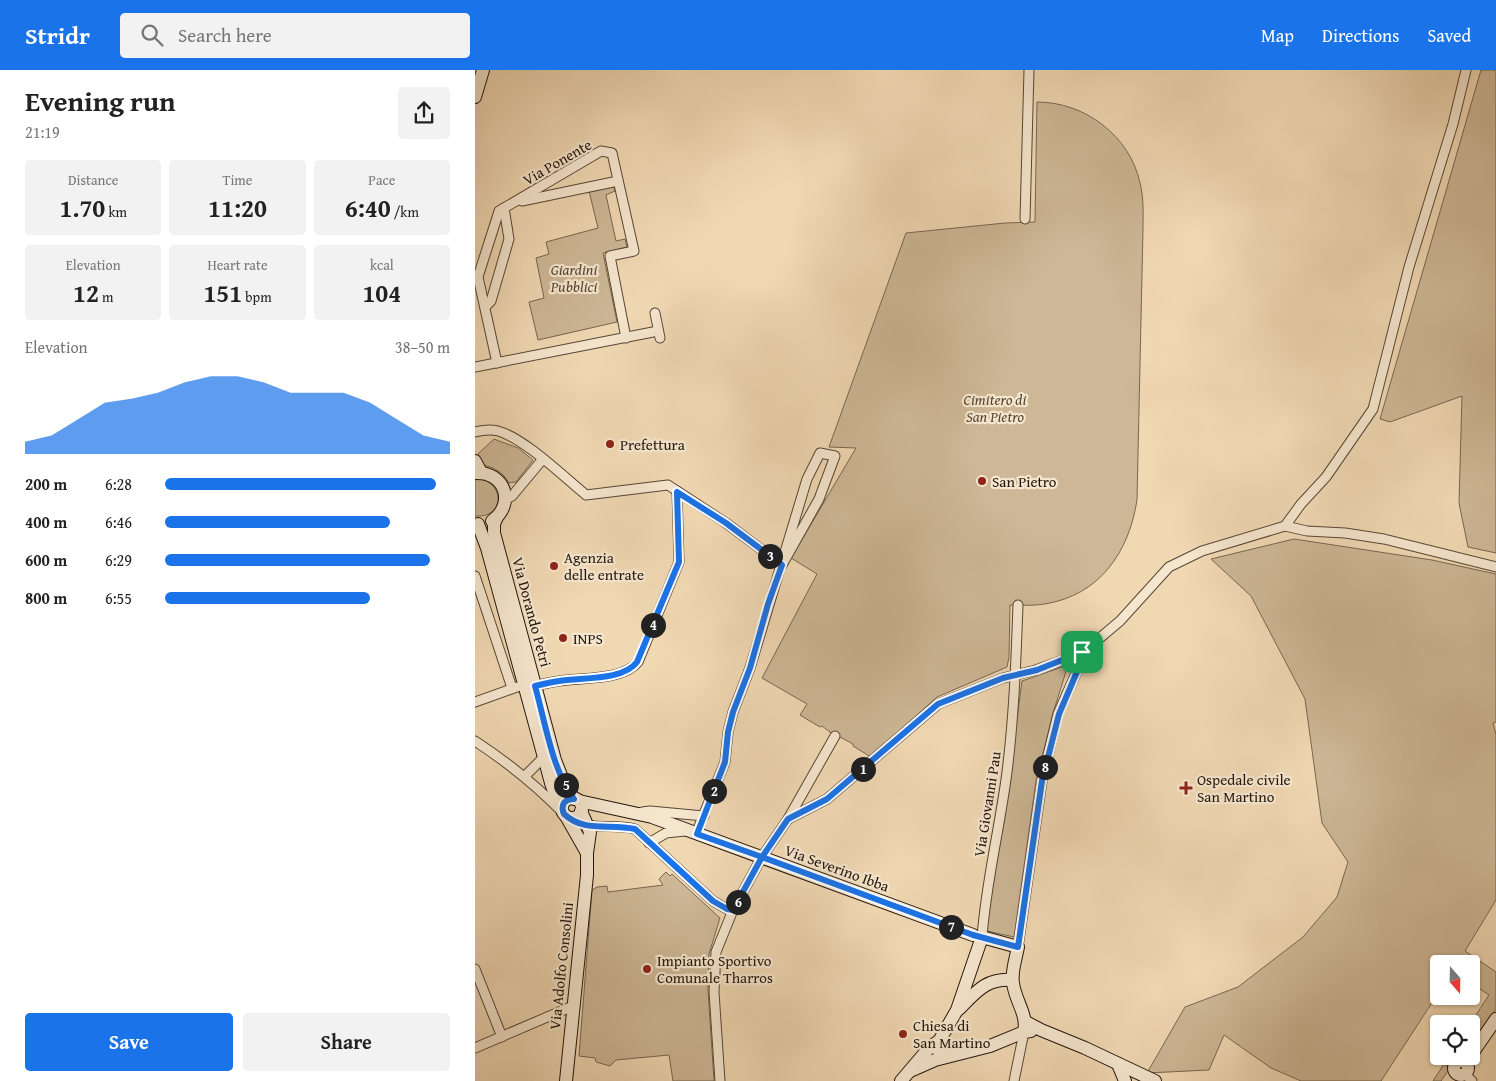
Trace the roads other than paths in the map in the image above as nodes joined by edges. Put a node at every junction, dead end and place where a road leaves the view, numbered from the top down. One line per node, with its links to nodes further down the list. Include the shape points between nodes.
1 (483, 70): 4 (street)
2 (1029, 70): 8 (street)
3 (1466, 70): 21 (street, via 1453,124 1409,267 1373,409 1326,477)
4 (475, 97)
5 (618, 181): 6 (street); 6 (street, Via Ponente, via 612,153 601,151); 11 (street, Via Ponente, via 634,251 610,256)
6 (514, 202): 7 (street, Via Ponente)
7 (504, 208): 9 (street, via 509,239 491,301); 9 (street, via 499,211 478,277)
8 (1025, 219)
9 (485, 306): 12 (street)
10 (655, 313): 11 (street, via 659,335)
11 (626, 338): 12 (street)
12 (497, 363): 13 (street)
13 (475, 367)
14 (475, 432): 15 (street, via 499,431 521,441)
15 (543, 460): 17 (street, via 586,495 668,485); 18 (street)
16 (477, 469): 18 (street, via 501,484)
17 (677, 492): 22 (street, via 726,523); 28 (street, via 679,562 637,662 630,670 615,675)
18 (505, 500): 19 (street)
19 (497, 517): 20 (street, via 485,524); 28 (street, Via Dorando Petri, via 493,524 494,533)
20 (476, 524): 28 (street, Via Dorando Petri, via 487,548)
21 (1285, 526): 23 (street, via 1384,539); 26 (street, via 1202,551 1169,567 1120,621)
22 (782, 565): 22 (street, via 807,479 820,453 835,456 819,499); 36 (street, via 733,712 725,762)
23 (1496, 567)
24 (475, 576): 28 (street, Via Dorando Petri)
25 (1018, 605): 27 (street, Via Giovanni Pau)
26 (1082, 652): 27 (street, via 1037,670); 45 (street, via 1082,660 1059,714 1042,781)
27 (1016, 674): 37 (street, via 938,704 827,799); 44 (street, Via Giovanni Pau, via 999,825)
28 (524, 686): 29 (street); 32 (street, Via Dorando Petri); 34 (street, Via Dorando Petri, via 562,778)
29 (475, 702)
30 (835, 736): 37 (street)
31 (475, 741): 33 (street)
32 (544, 757): 33 (street); 34 (street, Via Dorando Petri, via 554,792)
33 (525, 776): 34 (street, via 548,796)
34 (570, 808): 35 (street, Via Severino Ibba); 38 (street); 41 (street)
35 (638, 814): 36 (street, via 650,811); 39 (street, Via Severino Ibba)
36 (703, 816): 39 (street)
37 (788, 819): 42 (street)
38 (589, 826): 40 (street, via 635,829); 41 (street, Via Adolfo Consolini)
39 (693, 832): 40 (street, Via Severino Ibba, via 666,833); 42 (street, Via Severino Ibba)
40 (649, 843): 43 (street, via 713,901)
41 (587, 853): 48 (street, Via Adolfo Consolini)
42 (762, 857): 43 (street); 44 (street, Via Severino Ibba)
43 (733, 910): 61 (street, via 716,952 714,992)
44 (977, 936): 45 (street, Via Severino Ibba); 49 (street)
45 (1018, 947): 47 (street)
46 (475, 968): 52 (street)
47 (1012, 980): 49 (street, via 989,982); 51 (street)
48 (573, 1006): 52 (street); 60 (street, Via Adolfo Consolini)
49 (957, 1010): 53 (street)
50 (1496, 1019): 58 (street)
51 (1025, 1027): 55 (street, via 990,1046); 56 (street, via 1041,1030); 63 (street)
52 (502, 1037): 54 (street)
53 (939, 1041): 55 (street, via 939,1053); 57 (street)
54 (475, 1048)
55 (951, 1055): 57 (street)
56 (1118, 1064): 59 (street); 64 (street)
57 (910, 1071): 62 (street)
58 (1463, 1071)
59 (1148, 1080)
60 (566, 1081)
61 (720, 1081)
62 (901, 1081)
63 (1014, 1081)
64 (1125, 1081)

